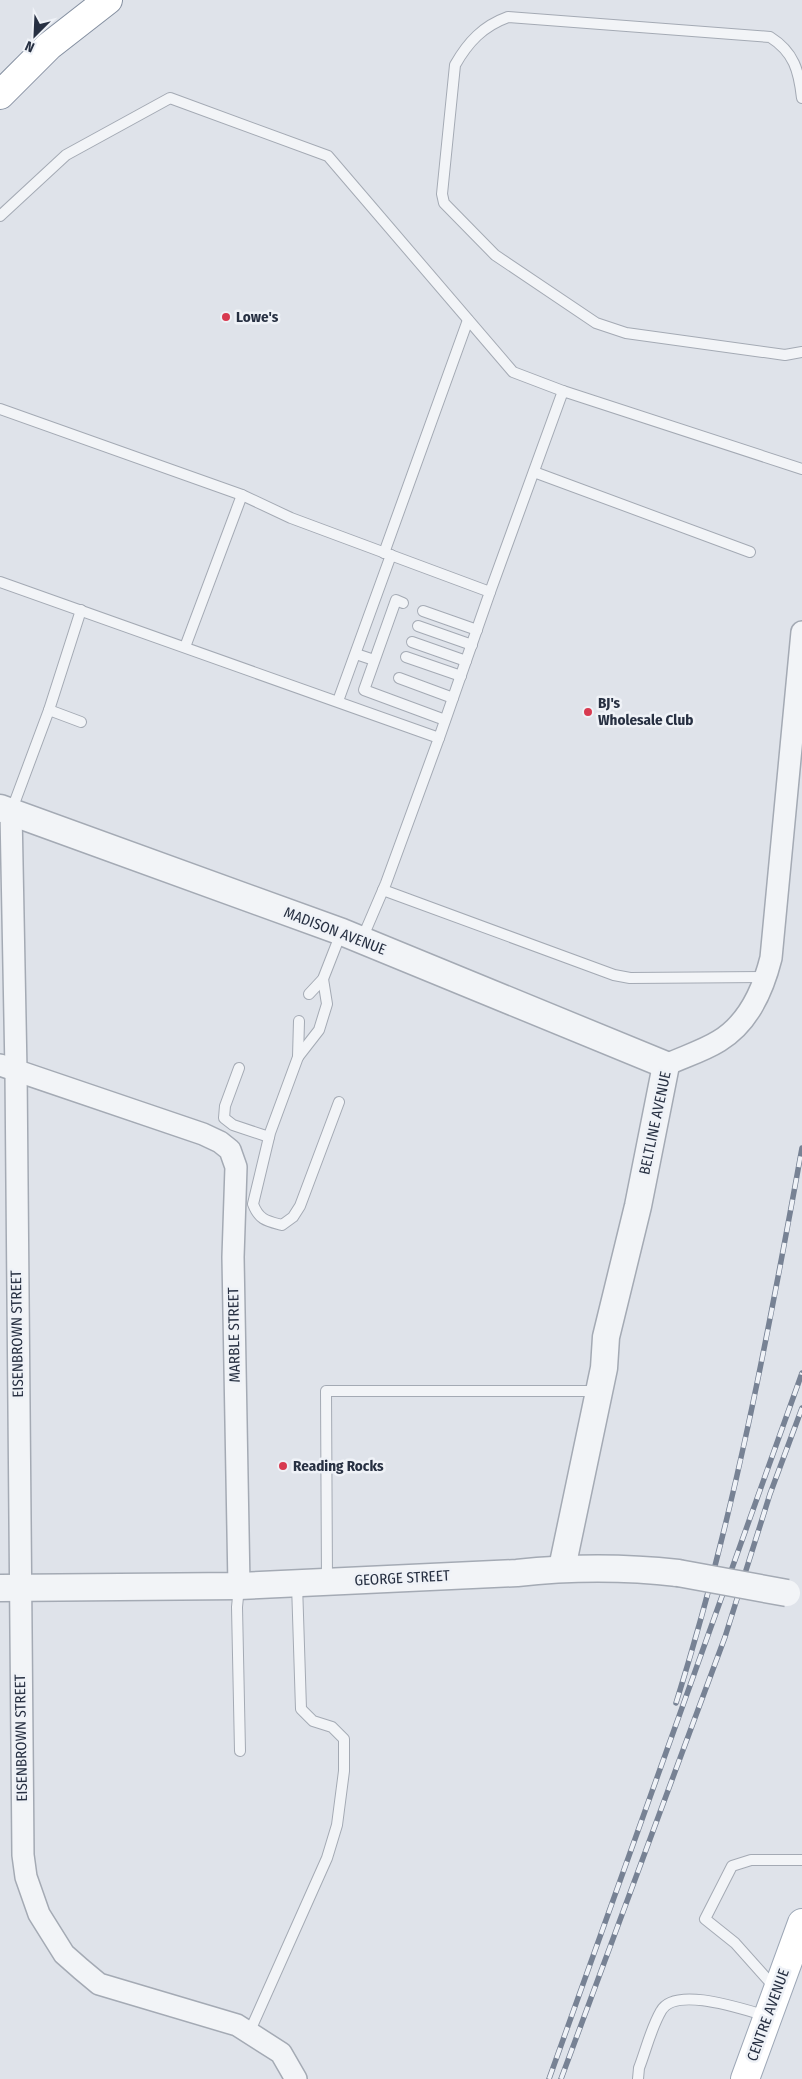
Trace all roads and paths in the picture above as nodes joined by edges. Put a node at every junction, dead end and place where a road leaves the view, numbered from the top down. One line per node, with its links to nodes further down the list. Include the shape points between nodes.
1 (108, 0): 2 (main road, via 49,46)
2 (0, 95)
3 (802, 98): 6 (lane, via 796,64 789,52 770,37 508,17 479,33 464,48 455,65 442,194 444,203 495,255 596,323 644,336 785,355)
4 (0, 216): 5 (lane, via 66,155 170,98 328,156)
5 (468, 320): 7 (lane, via 513,372); 13 (lane)
6 (802, 352)
7 (563, 391): 9 (lane); 10 (lane)
8 (0, 409): 11 (lane)
9 (802, 469)
10 (534, 472): 12 (lane); 15 (lane)
11 (242, 494): 13 (lane, via 291,518); 24 (lane)
12 (750, 552)
13 (388, 554): 15 (lane); 25 (lane)
14 (0, 582): 17 (lane)
15 (490, 592): 20 (lane)
16 (404, 603): 28 (lane, via 396,600 394,617)
17 (81, 610): 24 (lane); 33 (lane)
18 (423, 610): 20 (lane)
19 (418, 626): 23 (lane)
20 (477, 630): 23 (lane)
21 (802, 632): 40 (street, BELTLINE AVENUE, via 771,958)
22 (412, 642): 27 (lane)
23 (472, 645): 27 (lane)
24 (185, 647): 32 (lane)
25 (356, 654): 28 (lane); 32 (lane)
26 (406, 657): 29 (lane)
27 (466, 661): 29 (lane)
28 (375, 666): 34 (lane, via 364,690)
29 (461, 676): 31 (lane)
30 (399, 678): 31 (lane)
31 (453, 698): 34 (lane)
32 (338, 702): 36 (lane)
33 (49, 710): 35 (lane); 37 (lane)
34 (445, 720): 36 (lane)
35 (81, 722)
36 (439, 738): 38 (lane)
37 (5, 810): 39 (street, MADISON AVENUE); 46 (street, EISENBROWN STREET)
38 (383, 890): 39 (lane); 40 (lane, via 614,975 630,978)
39 (351, 936): 41 (lane); 45 (street, MADISON AVENUE)
40 (766, 977): 45 (street, BELTLINE AVENUE, via 750,1012 720,1041)
41 (323, 979): 42 (lane); 44 (lane, via 327,1004 319,1030)
42 (309, 994)
43 (299, 1021): 44 (lane)
44 (298, 1057): 49 (lane)
45 (666, 1065): 50 (street, BELTLINE AVENUE, via 638,1206 606,1337)
46 (8, 1068): 54 (street, MARBLE STREET, via 203,1134 230,1150 236,1167 233,1257); 55 (street, EISENBROWN STREET)
47 (239, 1068): 49 (lane, via 224,1118 233,1125)
48 (339, 1102): 49 (lane, via 300,1206 294,1217 282,1225 262,1220 254,1204)
49 (269, 1138)
50 (599, 1391): 51 (street, BELTLINE AVENUE); 52 (lane, via 326,1391)
51 (562, 1568): 52 (street, GEORGE STREET); 56 (street, GEORGE STREET, bridge, via 624,1568 678,1573)
52 (327, 1581): 53 (street, GEORGE STREET)
53 (297, 1583): 54 (street, GEORGE STREET); 62 (lane, via 301,1709 306,1716 340,1732 344,1739 344,1771 337,1825 327,1858)
54 (239, 1586): 55 (street, GEORGE STREET); 57 (lane, MARBLE STREET)
55 (10, 1588): 62 (street, EISENBROWN STREET, via 23,1855 26,1877 42,1920 64,1954 99,1984 237,2026)
56 (795, 1594)
57 (240, 1751)
58 (802, 1860): 60 (lane, via 751,1860 732,1866 705,1919 736,1942)
59 (802, 1923): 60 (main road, CENTRE AVENUE)
60 (777, 1990): 61 (main road, CENTRE AVENUE)
61 (768, 2017): 64 (lane, via 709,2001 675,2000 661,2009); 65 (main road, CENTRE AVENUE)
62 (249, 2033): 63 (street, EISENBROWN STREET, via 281,2053)
63 (296, 2079)
64 (638, 2079)
65 (745, 2079)

